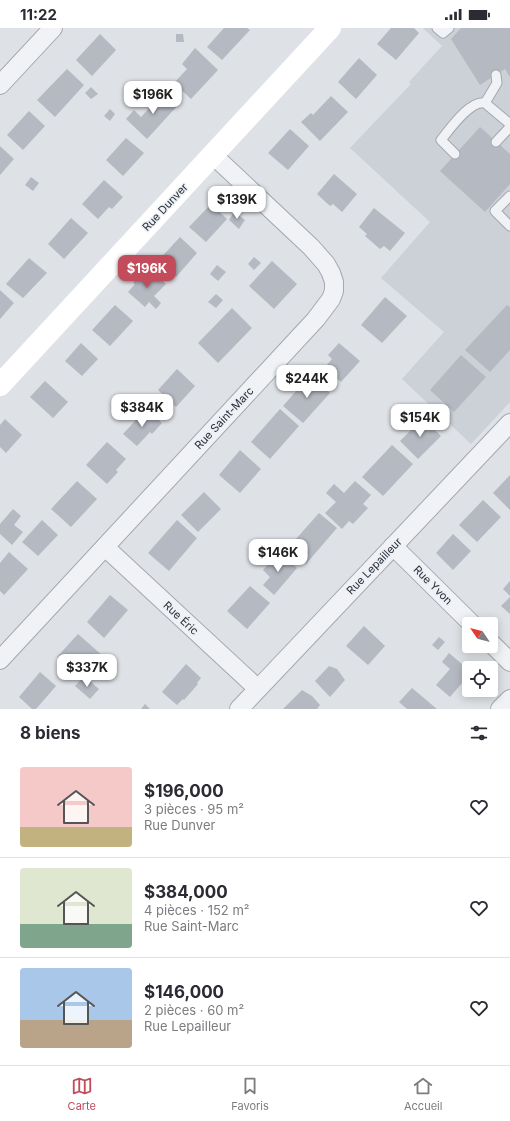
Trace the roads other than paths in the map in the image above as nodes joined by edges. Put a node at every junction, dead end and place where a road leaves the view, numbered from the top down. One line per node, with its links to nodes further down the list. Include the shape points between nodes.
1 (53, 28): 6 (street)
2 (330, 28): 11 (street, Rue Dunver)
3 (437, 28): 4 (lane, via 443,33)
4 (449, 28)
5 (496, 75): 7 (lane, via 497,83)
6 (0, 85)
7 (485, 103): 8 (lane); 10 (lane, via 472,106 441,140)
8 (510, 126): 9 (lane)
9 (496, 142)
10 (456, 154)
11 (213, 155): 14 (street, Rue Dunver); 17 (street, Rue Saint-Marc, via 320,257 331,273 334,291 316,319)
12 (510, 196): 13 (lane, via 495,211)
13 (510, 226)
14 (0, 385)
15 (510, 423): 16 (street, Rue Lepailleur)
16 (393, 546): 18 (street, Rue Yvon); 22 (street, Rue Lepailleur)
17 (105, 547): 20 (street, Rue Saint-Marc); 22 (street, Rue Éric)
18 (465, 617)
19 (498, 650): 21 (street)
20 (0, 660)
21 (510, 662)
22 (257, 688): 24 (street, Rue Lepailleur)
23 (510, 699): 25 (street)
24 (239, 709)
25 (500, 709)

